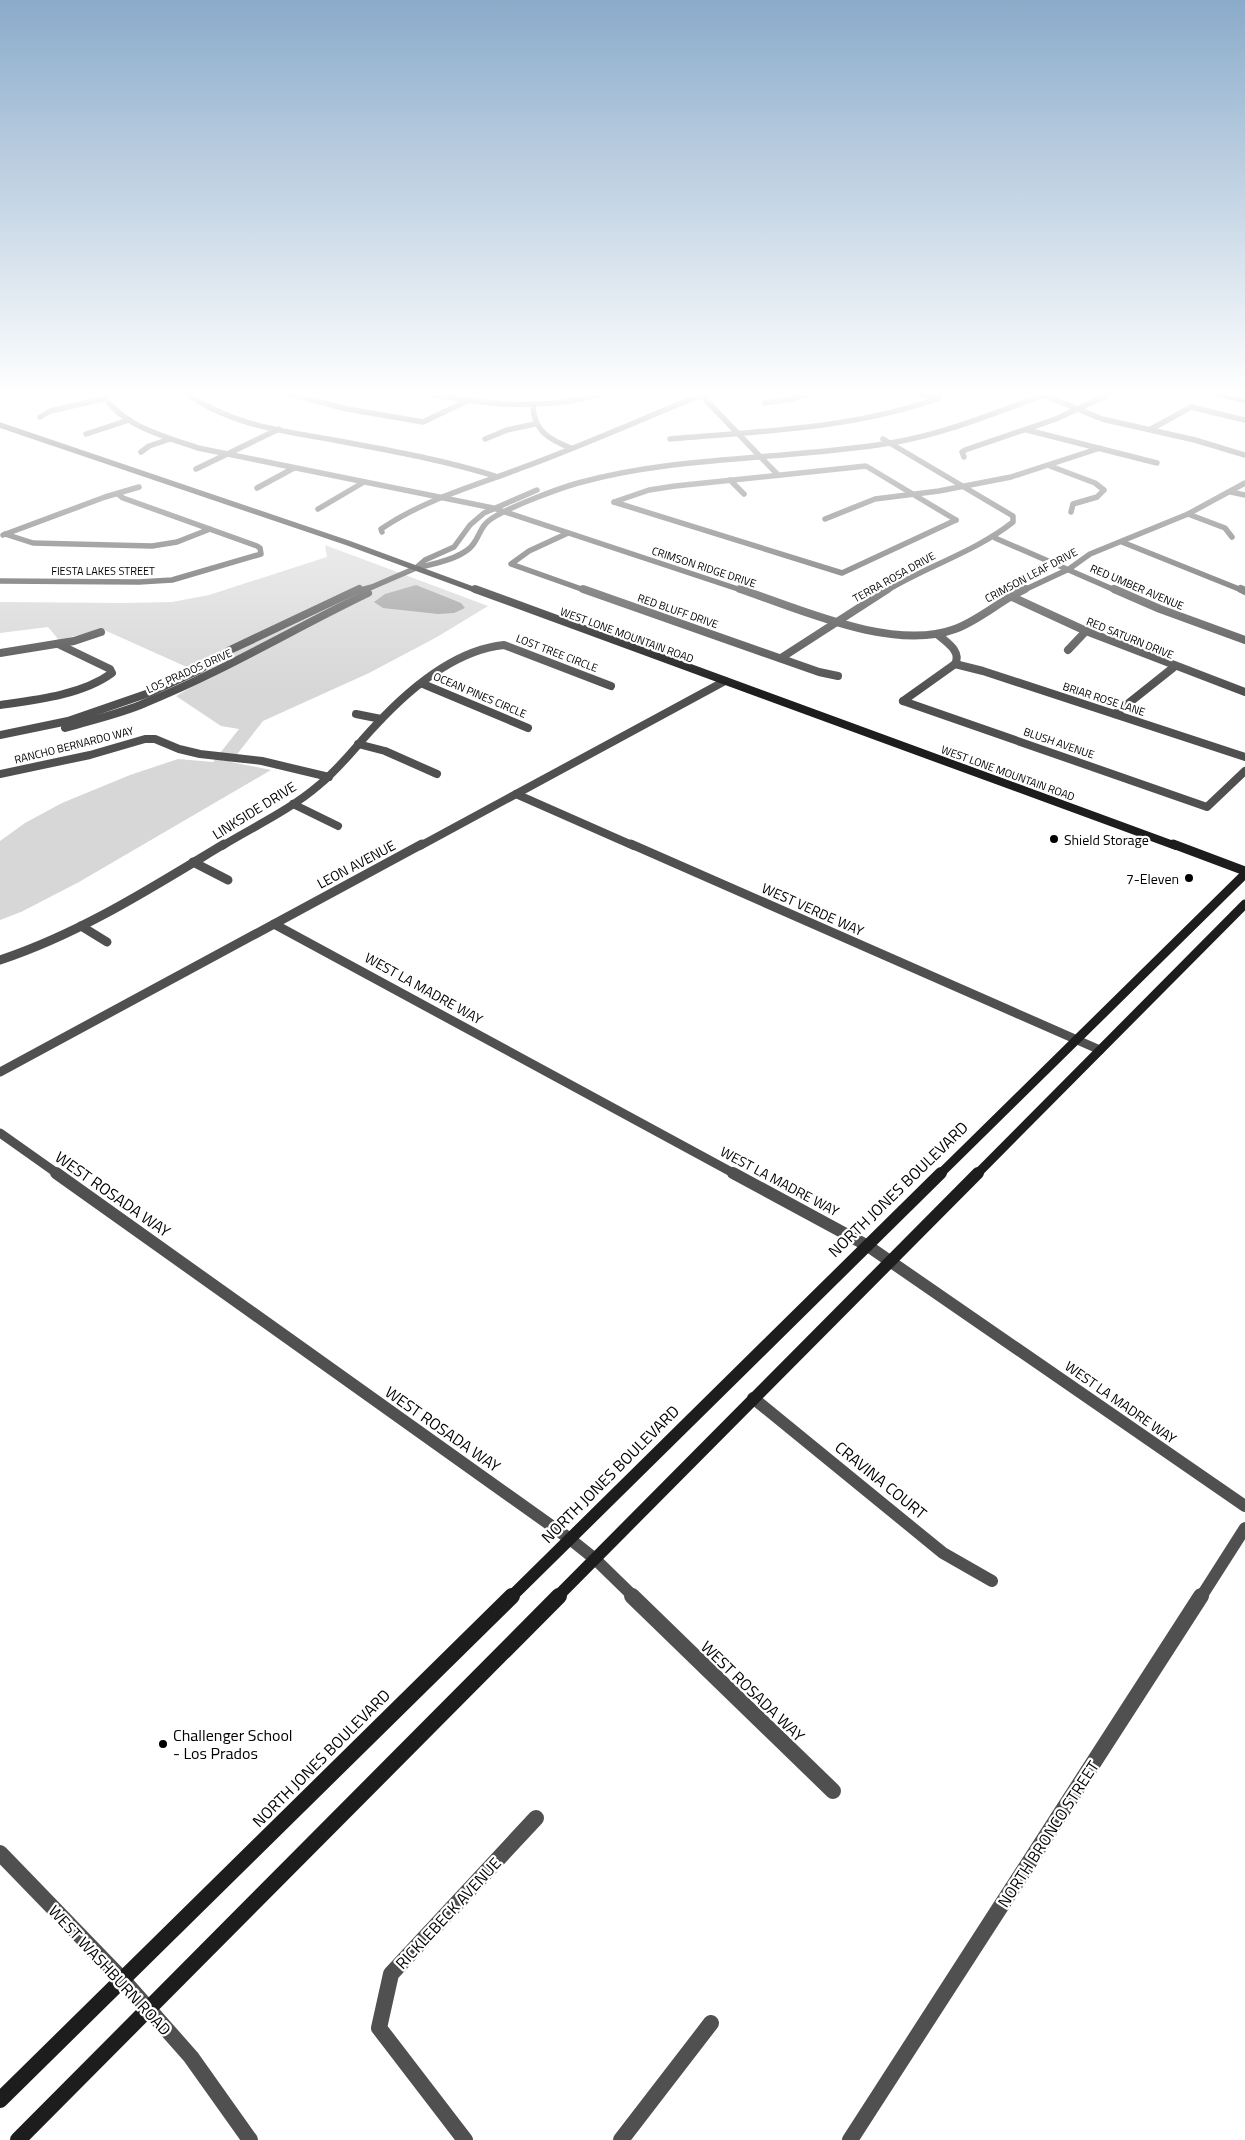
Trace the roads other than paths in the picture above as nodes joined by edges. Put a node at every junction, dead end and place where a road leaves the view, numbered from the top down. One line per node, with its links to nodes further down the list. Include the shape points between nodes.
1 (125, 492): 15 (street)
2 (196, 492): 33 (main road, WEST LONE MOUNTAIN ROAD)
3 (347, 492): 20 (street)
4 (415, 492): 19 (street, CRIMSON RIDGE DRIVE)
5 (455, 492): 19 (street)
6 (535, 492): 21 (street)
7 (554, 492): 22 (street)
8 (644, 492): 17 (street, via 614,502 842,573 956,520)
9 (742, 492): 16 (street)
10 (908, 492): 17 (street)
11 (927, 492): 17 (street)
12 (970, 492): 31 (street, TERRA ROSA DRIVE, via 1013,516 1013,522)
13 (1102, 492): 23 (street, via 1097,497 1073,504)
14 (1232, 492): 18 (street); 24 (street, CRIMSON LEAF DRIVE)
15 (118, 494): 26 (street); 29 (street)
16 (744, 494)
17 (912, 494): 25 (street, via 868,502)
18 (1245, 495)
19 (442, 497): 21 (street, CRIMSON RIDGE DRIVE); 27 (street, via 392,520 381,529)
20 (318, 508)
21 (493, 508): 22 (street, CRIMSON RIDGE DRIVE); 33 (street, via 470,525 454,547 425,560)
22 (504, 512): 28 (street, CRIMSON RIDGE DRIVE); 33 (street, via 489,520 477,534 474,544 460,554 437,564)
23 (1071, 512)
24 (1188, 514): 30 (street, via 1226,528); 32 (street, CRIMSON LEAF DRIVE)
25 (825, 519)
26 (210, 530): 29 (street, via 177,542 152,546 33,543); 35 (street, FIESTA LAKES STREET, via 257,546 261,552 172,580)
27 (382, 532)
28 (568, 533): 39 (street, CRIMSON RIDGE DRIVE); 48 (street, RED BLUFF DRIVE, via 529,551 511,564)
29 (2, 535)
30 (1232, 537)
31 (995, 538): 34 (street, RED UMBER AVENUE); 39 (street, TERRA ROSA DRIVE, via 917,573)
32 (1122, 542): 34 (street, CRIMSON LEAF DRIVE, via 1090,554); 37 (street)
33 (416, 568): 36 (street, LOS PRADOS DRIVE); 52 (main road, WEST LONE MOUNTAIN ROAD)
34 (1069, 569): 38 (street, CRIMSON LEAF DRIVE); 43 (street, RED UMBER AVENUE)
35 (0, 582)
36 (372, 587): 61 (street, LOS PRADOS DRIVE, via 362,588 303,615 149,693 68,721); 62 (street, LOS PRADOS DRIVE, via 372,591 253,654 144,704 90,722)
37 (1245, 591)
38 (1010, 596): 41 (street, RED SATURN DRIVE); 42 (street, CRIMSON LEAF DRIVE, via 956,629)
39 (836, 621): 42 (street, CRIMSON RIDGE DRIVE, via 870,632 898,636); 48 (street, TERRA ROSA DRIVE)
40 (101, 632): 44 (street)
41 (1086, 632): 46 (street); 50 (street, RED SATURN DRIVE)
42 (936, 634): 49 (street, via 955,650)
43 (1245, 640)
44 (58, 644): 47 (street); 56 (street, via 112,672 103,680 88,685)
45 (495, 644): 53 (street, LINKSIDE DRIVE, via 476,650); 54 (street, LOST TREE CIRCLE)
46 (1068, 650)
47 (0, 653)
48 (781, 658): 51 (street, RED BLUFF DRIVE)
49 (955, 664): 58 (street, BRIAR ROSE LANE); 65 (street, BLUSH AVENUE, via 903,701 1207,806)
50 (1174, 666): 55 (street, RED SATURN DRIVE); 58 (street)
51 (838, 676)
52 (725, 681): 69 (street, LEON AVENUE); 73 (main road, WEST LONE MOUNTAIN ROAD)
53 (423, 684): 59 (street, LINKSIDE DRIVE); 60 (street, OCEAN PINES CIRCLE)
54 (611, 686)
55 (1245, 692)
56 (0, 705)
57 (356, 714): 59 (street)
58 (1115, 714): 64 (street, BRIAR ROSE LANE)
59 (381, 719): 63 (street, LINKSIDE DRIVE)
60 (528, 728)
61 (0, 735)
62 (0, 741)
63 (358, 744): 67 (street, via 385,751); 68 (street, LINKSIDE DRIVE)
64 (1245, 757)
65 (1245, 771)
66 (0, 774): 68 (street, RANCHO BERNARDO WAY, via 155,739 200,754 262,761)
67 (437, 774)
68 (329, 776): 70 (street, LINKSIDE DRIVE)
69 (516, 794): 76 (street, LEON AVENUE); 80 (street, WEST VERDE WAY)
70 (293, 804): 71 (street); 72 (street, LINKSIDE DRIVE)
71 (338, 826)
72 (194, 862): 74 (street); 77 (street, LINKSIDE DRIVE)
73 (1245, 872): 80 (main road, NORTH JONES BOULEVARD)
74 (228, 880)
75 (1245, 904): 81 (main road)
76 (274, 924): 82 (street, LEON AVENUE); 84 (street, WEST LA MADRE WAY)
77 (81, 926): 78 (street); 79 (street, LINKSIDE DRIVE, via 40,946)
78 (107, 942)
79 (0, 960)
80 (1077, 1041): 81 (street, WEST VERDE WAY); 84 (main road, NORTH JONES BOULEVARD)
81 (1100, 1050): 85 (main road)
82 (0, 1072)
83 (0, 1133): 89 (street, WEST ROSADA WAY)
84 (868, 1246): 85 (street, WEST LA MADRE WAY); 89 (main road, NORTH JONES BOULEVARD)
85 (890, 1260): 86 (main road); 87 (street, WEST LA MADRE WAY)
86 (753, 1398): 90 (main road); 91 (street, CRAVINA COURT, via 944,1553)
87 (1245, 1506)
88 (1245, 1528): 103 (street, NORTH BRONCO STREET)
89 (570, 1539): 90 (street, WEST ROSADA WAY); 95 (main road, NORTH JONES BOULEVARD)
90 (594, 1558): 92 (street, WEST ROSADA WAY); 96 (main road)
91 (992, 1581)
92 (833, 1791)
93 (536, 1818): 99 (street, RICKLEBECK AVENUE, via 391,1974 379,2028)
94 (0, 1853): 95 (street, WEST WASHBURN ROAD)
95 (123, 1980): 96 (street, WEST WASHBURN ROAD); 98 (main road, NORTH JONES BOULEVARD)
96 (150, 2008): 100 (main road); 101 (street, WEST WASHBURN ROAD, via 235,2116)
97 (711, 2023): 102 (street)
98 (0, 2100)
99 (463, 2139)
100 (18, 2140)
101 (250, 2140)
102 (621, 2140)
103 (850, 2140)

